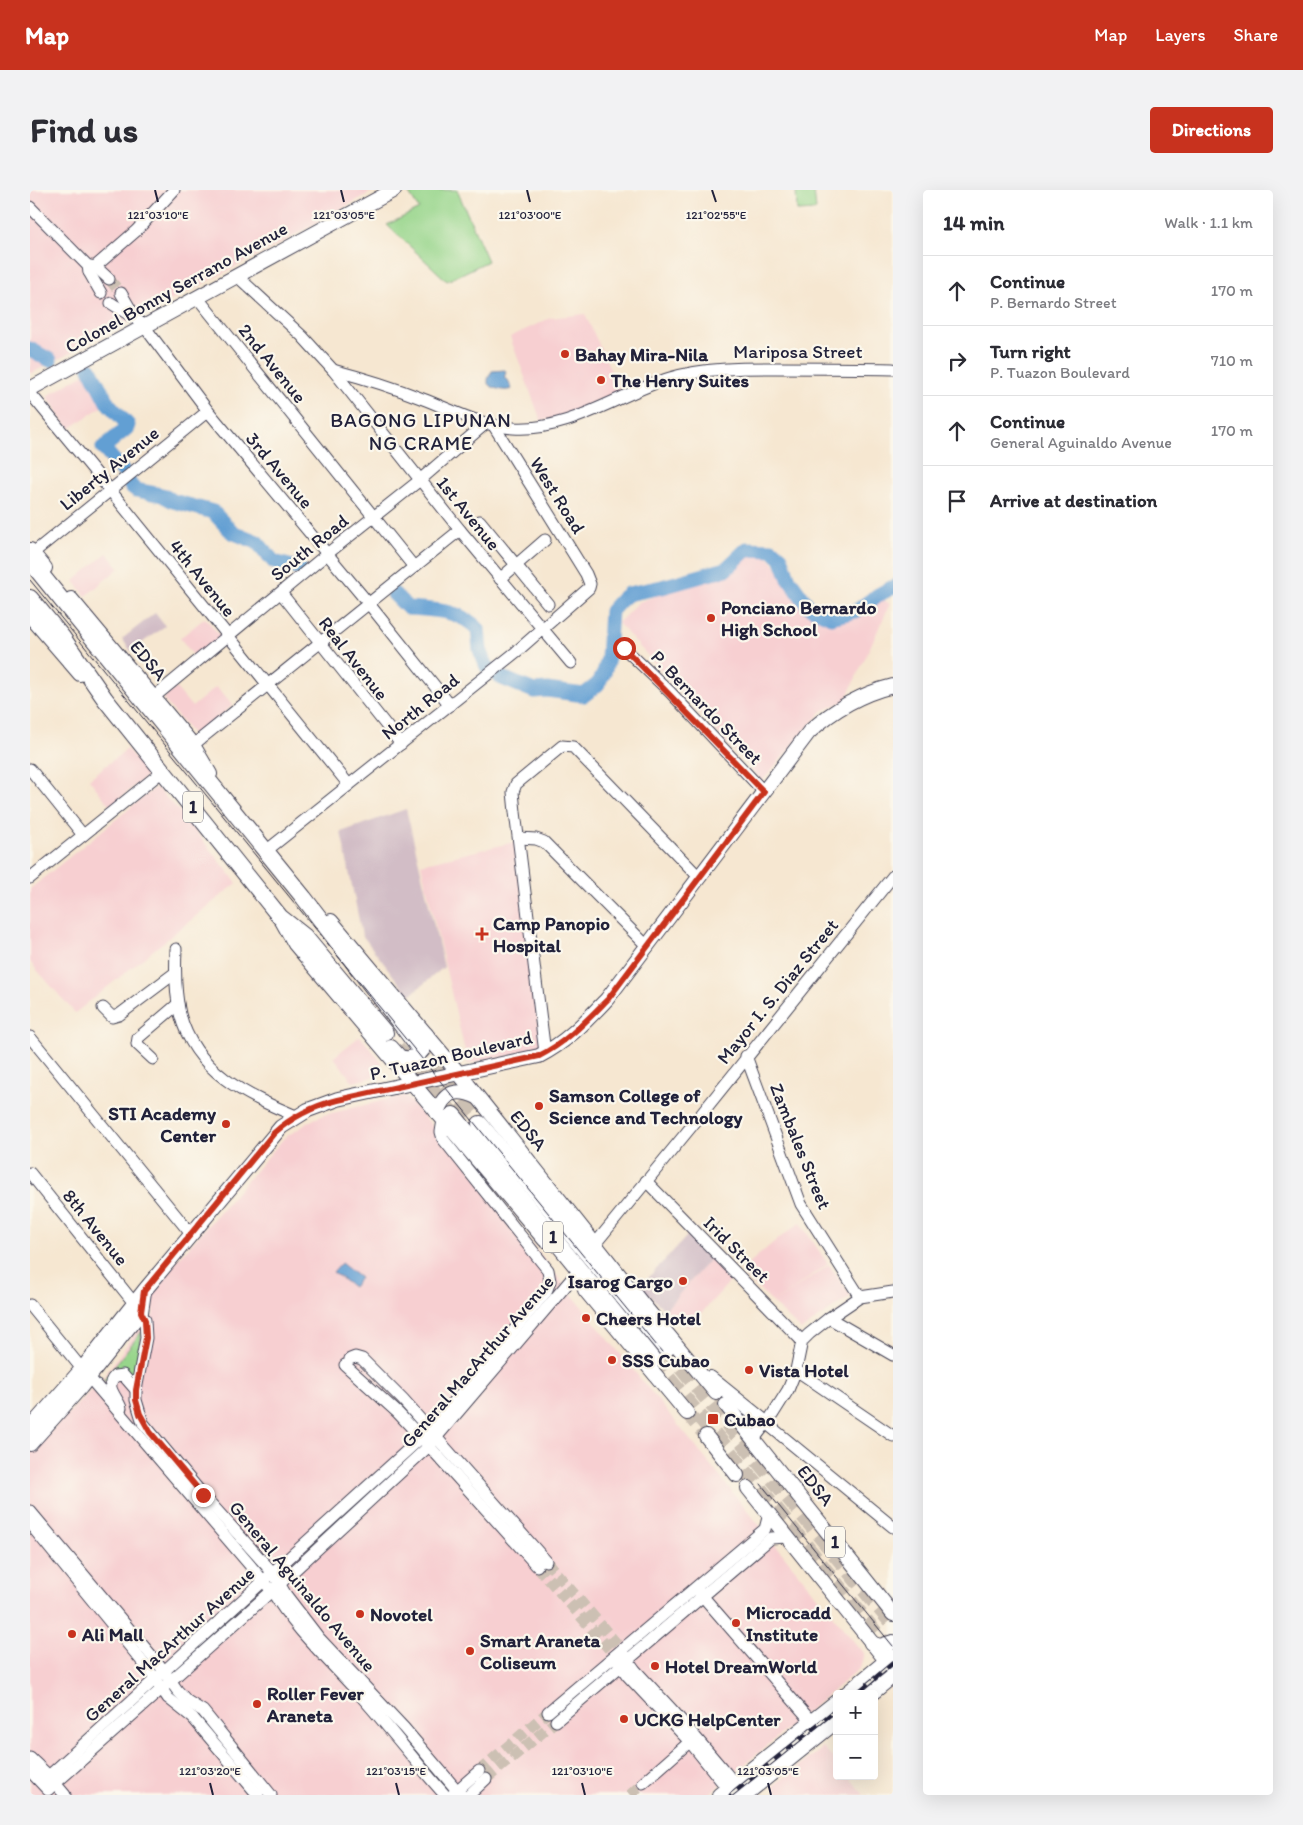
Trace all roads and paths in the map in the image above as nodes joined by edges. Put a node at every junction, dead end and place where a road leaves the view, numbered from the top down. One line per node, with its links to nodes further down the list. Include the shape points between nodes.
1 (174, 190): 4 (street, via 136,231)
2 (394, 190): 5 (main road, Colonel Bonny Serrano Avenue)
3 (30, 207): 4 (street)
4 (91, 268): 6 (street); 7 (street)
5 (237, 276): 9 (main road, Colonel Bonny Serrano Avenue); 13 (street, 1st Avenue, via 302,336)
6 (109, 279)
7 (101, 293)
8 (121, 293): 11 (street)
9 (198, 297): 11 (main road, Colonel Bonny Serrano Avenue); 20 (street, 2nd Avenue)
10 (111, 303): 11 (street)
11 (140, 322): 14 (main road, Colonel Bonny Serrano Avenue); 16 (street, 3rd Avenue)
12 (893, 368): 17 (street, Mariposa Street, via 716,370 670,378 548,426 530,429)
13 (333, 370): 17 (street, Mariposa Street, via 371,380); 18 (street, 1st Avenue)
14 (30, 389)
15 (30, 393): 19 (street, 4th Avenue)
16 (208, 411): 19 (street, Liberty Avenue); 24 (street, 3rd Avenue)
17 (489, 425): 18 (street, South Road); 29 (street, West Road)
18 (420, 480): 20 (street, South Road); 22 (street, 1st Avenue)
19 (110, 490): 25 (street, Liberty Avenue); 36 (street, 4th Avenue)
20 (374, 517): 24 (street, South Road); 27 (street, 2nd Avenue)
21 (480, 521): 26 (street)
22 (460, 530): 27 (street); 28 (street, 1st Avenue)
23 (544, 540): 26 (street)
24 (327, 554): 30 (street, South Road); 32 (street, 3rd Avenue)
25 (31, 555): 42 (main road, EDSA / 1); 51 (highway, EDSA / 1, via 81,623)
26 (516, 564): 28 (street); 33 (street)
27 (414, 567): 32 (street)
28 (500, 578): 35 (street, 1st Avenue)
29 (590, 584): 35 (street, North Road)
30 (281, 593): 36 (street, South Road); 37 (street, Real Avenue)
31 (30, 598): 43 (highway, 1)
32 (378, 598): 37 (street); 44 (street, 3rd Avenue)
33 (548, 604)
34 (30, 616): 43 (main road, 1)
35 (541, 628): 39 (street, 1st Avenue); 44 (street, North Road)
36 (228, 636): 40 (street, 4th Avenue); 42 (street, South Road)
37 (320, 643): 40 (street); 45 (street, Real Avenue)
38 (624, 648): 50 (street, P. Bernardo Street)
39 (571, 663)
40 (268, 685): 46 (street); 49 (street, 4th Avenue)
41 (893, 686): 50 (main road, P. Tuazon Boulevard, via 851,701 824,718 795,749)
42 (154, 697): 46 (main road, EDSA / 1)
43 (105, 698): 48 (highway, 1)
44 (450, 705): 45 (street, North Road)
45 (401, 744): 49 (street, North Road)
46 (193, 745): 51 (main road, EDSA / 1)
47 (30, 769): 52 (street)
48 (164, 770): 52 (street); 64 (highway, 1, via 280,918 304,936)
49 (349, 785): 54 (street, North Road)
50 (764, 792): 56 (main road, P. Tuazon Boulevard)
51 (227, 803): 54 (highway, EDSA / 1)
52 (83, 835): 57 (street)
53 (519, 838): 56 (street, via 515,812 516,784 562,746 573,747); 58 (street, via 544,842); 66 (street)
54 (266, 852): 65 (highway, EDSA / 1)
55 (893, 876): 67 (street, Mayor I. S. Diaz Street)
56 (700, 877): 58 (main road, P. Tuazon Boulevard)
57 (30, 878)
58 (648, 947): 66 (main road, P. Tuazon Boulevard, via 608,999 581,1027)
59 (176, 949): 60 (street)
60 (176, 973): 61 (street); 62 (street, via 119,1015 112,1017)
61 (178, 1004): 68 (street, via 138,1038 137,1044); 74 (street, via 185,1031 203,1059 220,1076 258,1100)
62 (103, 1008)
63 (30, 1037): 79 (street)
64 (381, 1037): 65 (main road, via 400,1057 406,1058 423,1050 426,1044); 69 (main road, 1)
65 (421, 1040): 70 (main road, EDSA / 1)
66 (545, 1053): 70 (main road, P. Tuazon Boulevard)
67 (746, 1056): 78 (street, Mayor I. S. Diaz Street); 83 (street, Zambales Street, via 801,1204)
68 (153, 1059)
69 (397, 1065): 71 (main road, 1); 72 (main road)
70 (458, 1073): 71 (main road, P. Tuazon Boulevard); 73 (main road, EDSA / 1)
71 (412, 1082): 72 (main road, P. Tuazon Boulevard); 75 (main road, 1)
72 (392, 1087): 74 (main road, P. Tuazon Boulevard, via 326,1103)
73 (478, 1097): 75 (main road, via 465,1092 454,1093 444,1099); 80 (main road, EDSA / 1)
74 (296, 1116): 79 (main road, P. Tuazon Boulevard, via 274,1133)
75 (444, 1116): 81 (main road, 1); 90 (highway, 1); 103 (street, General MacArthur Avenue, via 443,1139 545,1266 550,1281 548,1290)
76 (480, 1124): 88 (highway, EDSA / 1)
77 (30, 1173): 85 (street, 8th Avenue)
78 (646, 1181): 80 (street, Mayor I. S. Diaz Street); 87 (street, Irid Street)
79 (191, 1234): 85 (main road, P. Tuazon Boulevard, via 144,1291)
80 (595, 1244): 93 (main road, EDSA / 1)
81 (574, 1276): 97 (main road, 1); 103 (street, General MacArthur Avenue)
82 (893, 1292): 83 (street)
83 (860, 1297): 86 (street)
84 (30, 1305): 92 (street, General Aguinaldo Avenue)
85 (138, 1308): 92 (main road); 94 (street, General Aguinaldo Avenue, via 145,1320 146,1338)
86 (829, 1318): 87 (street); 89 (street)
87 (802, 1341): 91 (street)
88 (666, 1349)
89 (893, 1355)
90 (653, 1360)
91 (796, 1370): 99 (street, via 788,1390); 102 (street)
92 (85, 1373): 98 (street, General Aguinaldo Avenue); 100 (main road); 105 (main road)
93 (700, 1374): 95 (main road, EDSA / 1); 99 (main road, via 715,1381)
94 (136, 1390): 98 (street, via 123,1375 110,1381 109,1386); 115 (street, General Aguinaldo Avenue, via 140,1414 150,1432)
95 (716, 1393)
96 (726, 1405): 104 (main road, EDSA / 1)
97 (686, 1413)
98 (125, 1419): 116 (street, General Aguinaldo Avenue)
99 (766, 1422): 104 (street); 111 (street)
100 (30, 1428)
101 (706, 1436): 106 (main road)
102 (893, 1436)
103 (429, 1438): 103 (street, via 400,1397 362,1359 355,1357 348,1362 398,1413); 114 (street); 115 (street, General MacArthur Avenue); 117 (street, General MacArthur Avenue)
104 (754, 1439): 119 (main road, EDSA / 1)
105 (30, 1444)
106 (737, 1474)
107 (748, 1488): 109 (main road, 1)
108 (30, 1511): 125 (street)
109 (769, 1514): 112 (street); 113 (main road, 1)
110 (30, 1524): 125 (street)
111 (892, 1525)
112 (765, 1536): 113 (street); 118 (street)
113 (787, 1536): 121 (main road, 1)
114 (541, 1563)
115 (273, 1573): 116 (street, General MacArthur Avenue); 117 (street, General Aguinaldo Avenue)
116 (264, 1581): 117 (street, General Aguinaldo Avenue); 125 (street, General MacArthur Avenue)
117 (276, 1587): 125 (street, General MacArthur Avenue); 138 (street, General Aguinaldo Avenue, via 404,1728); 142 (street, General Aguinaldo Avenue, via 278,1602)
118 (699, 1592): 122 (street); 130 (street)
119 (892, 1612)
120 (893, 1642): 121 (main road, via 885,1646)
121 (871, 1643): 123 (main road, 1)
122 (619, 1654): 129 (street); 132 (street, via 627,1675)
123 (891, 1662): 126 (main road)
124 (893, 1676): 127 (main road)
125 (162, 1680): 136 (street, General MacArthur Avenue); 140 (street, via 175,1705 193,1718); 141 (street, via 203,1711)
126 (852, 1690)
127 (876, 1690)
128 (833, 1704): 130 (main road)
129 (552, 1716)
130 (811, 1721): 137 (main road)
131 (833, 1724): 137 (main road)
132 (693, 1740): 135 (street); 137 (street)
133 (30, 1758): 136 (street)
134 (30, 1771): 136 (street)
135 (643, 1783)
136 (49, 1785): 139 (street)
137 (733, 1792)
138 (457, 1793): 143 (street, via 483,1775)
139 (65, 1795)
140 (258, 1795)
141 (271, 1795)
142 (445, 1795)
143 (468, 1795)

